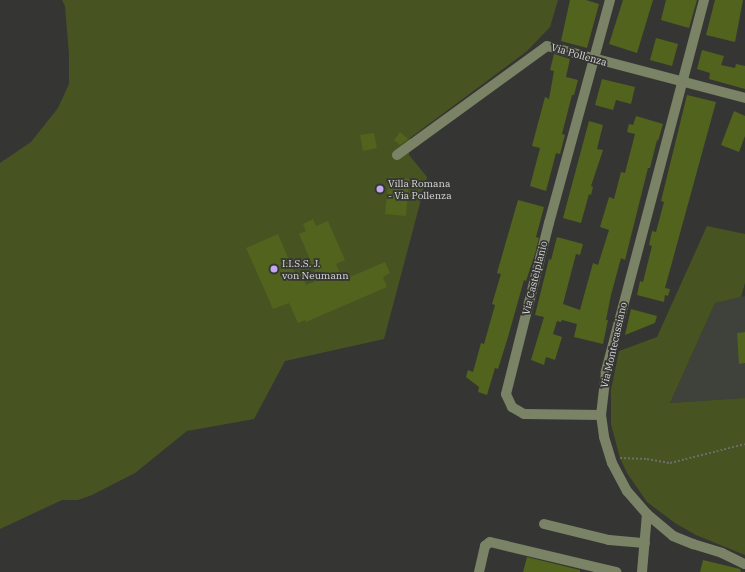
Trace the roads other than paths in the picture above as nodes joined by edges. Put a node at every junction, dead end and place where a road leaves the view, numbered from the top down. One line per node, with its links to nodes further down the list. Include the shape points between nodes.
1 (610, 0): 3 (street, Via Castelplanio)
2 (704, 0): 4 (street, Via Montecassiano)
3 (594, 60): 4 (street, Via Pollenza); 6 (street, Via Pollenza, via 547,46); 7 (street, Via Castelplanio, via 506,394 512,407 524,414)
4 (681, 83): 5 (street, Via Pollenza); 7 (street, Via Montecassiano, via 606,372)
5 (745, 98)
6 (397, 154)
7 (601, 415): 8 (street, Via Montecassiano, via 604,438 612,463 628,491)
8 (647, 514): 10 (street); 11 (street, Via Montecassiano, via 673,536)
9 (544, 524): 10 (street, via 609,540)
10 (645, 543): 14 (street)
11 (745, 564)
12 (479, 572): 13 (street, via 485,546 490,542)
13 (616, 572)
14 (642, 572)

